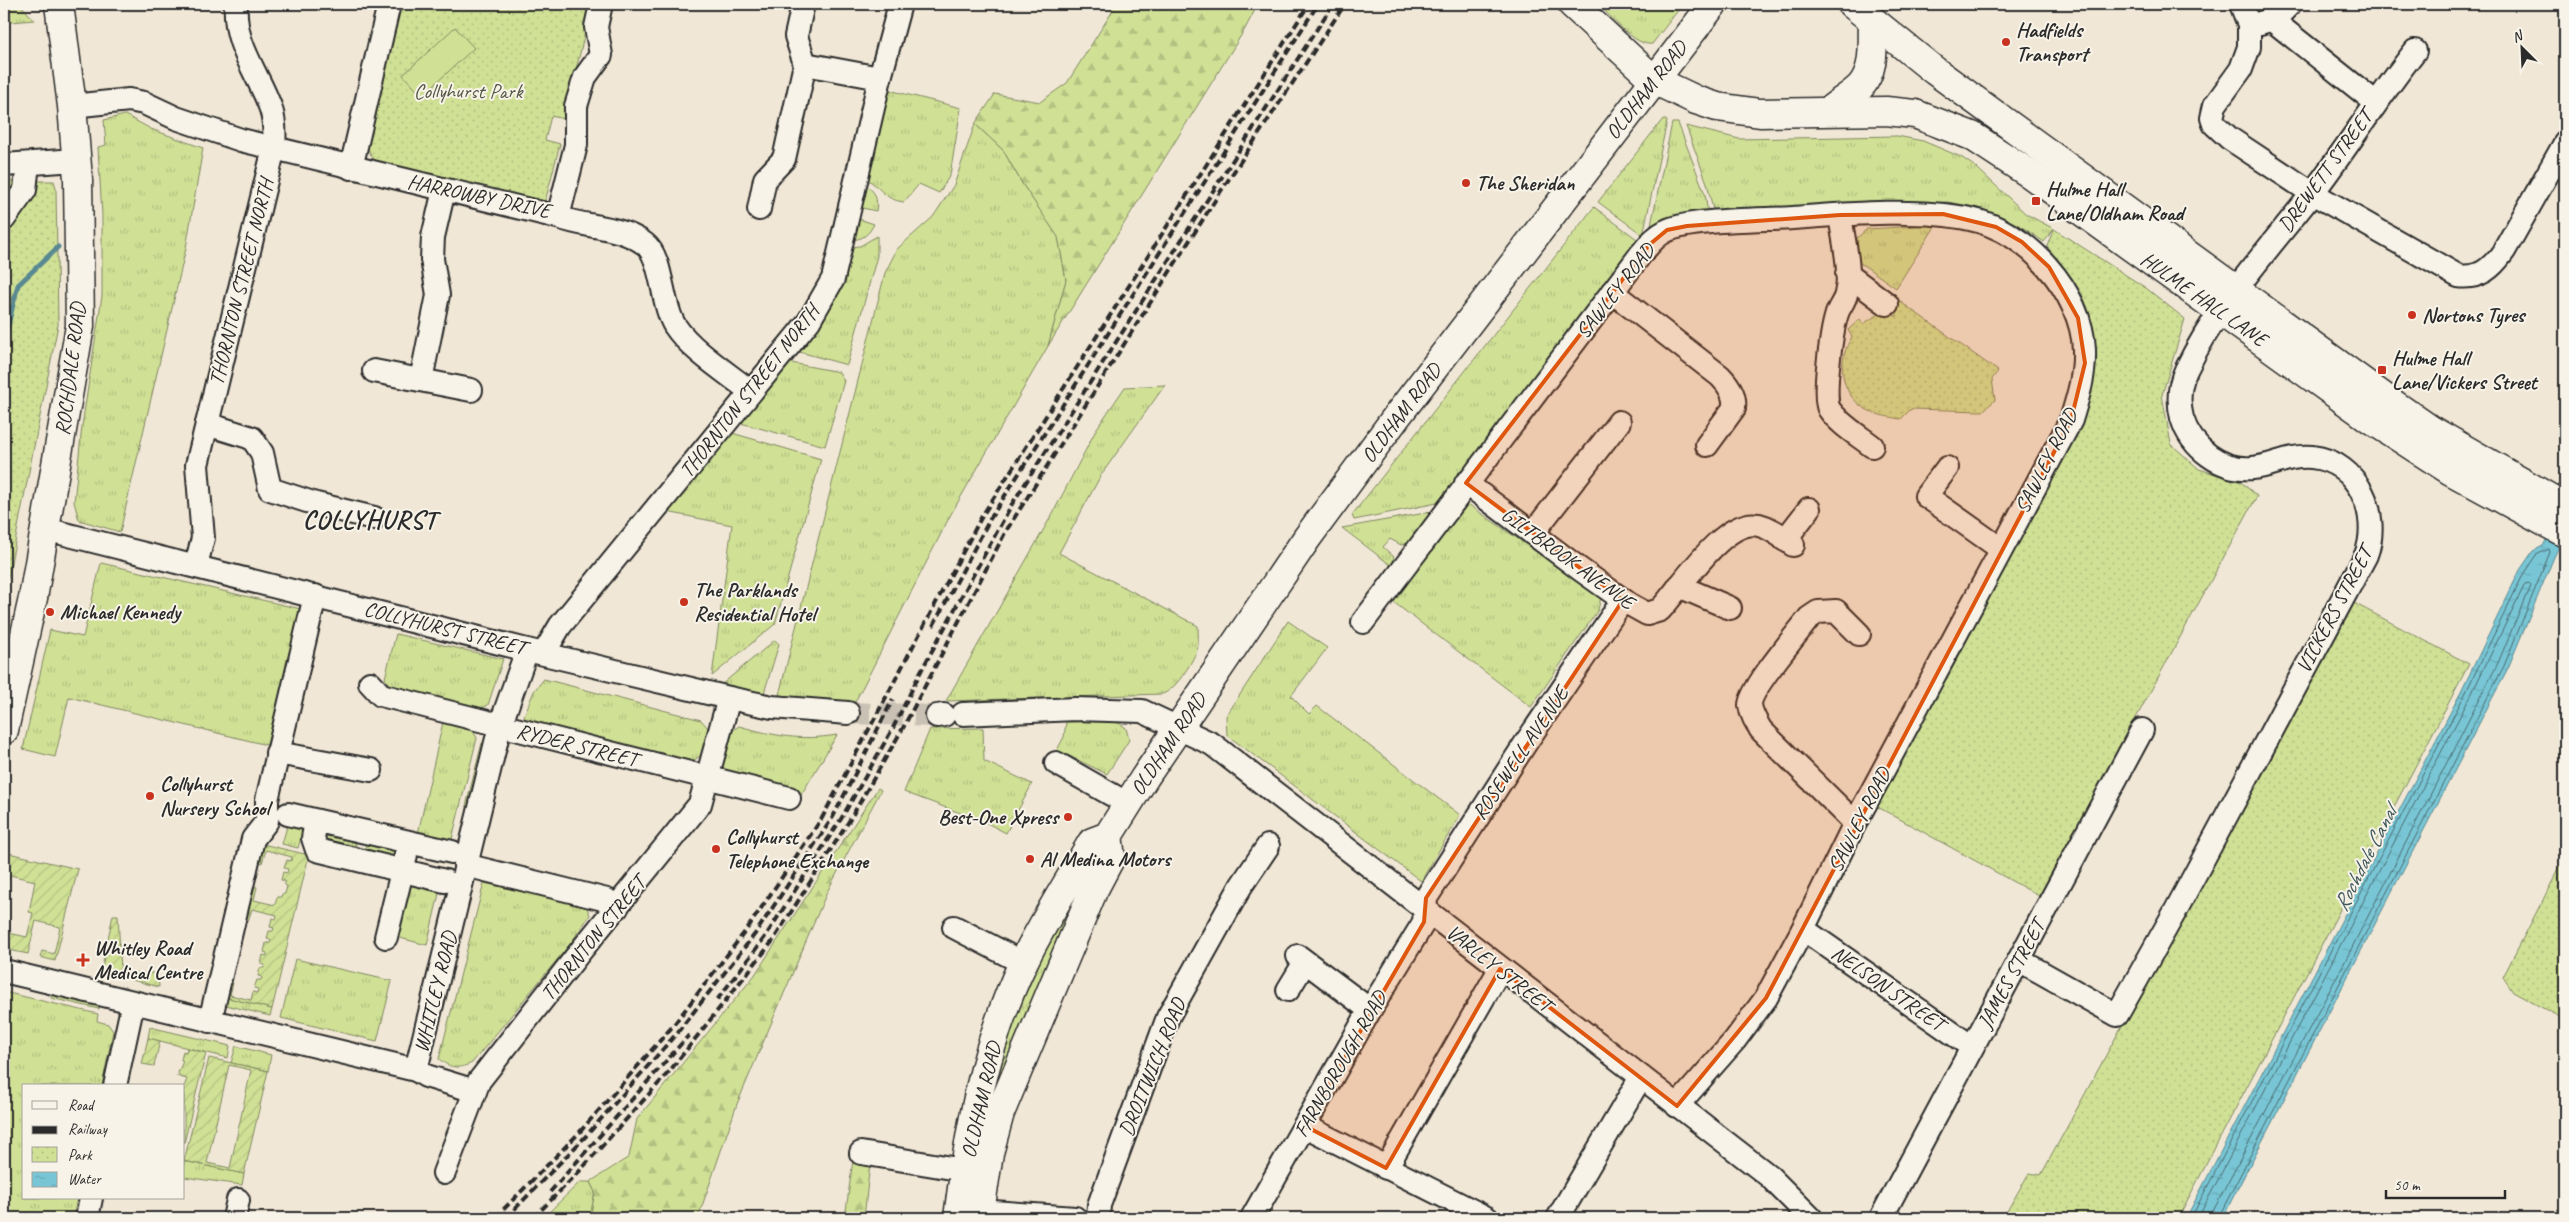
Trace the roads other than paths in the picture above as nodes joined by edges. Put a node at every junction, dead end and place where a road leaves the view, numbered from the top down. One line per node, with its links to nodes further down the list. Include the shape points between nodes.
1 (59, 4): 19 (highway, ROCHDALE ROAD)
2 (236, 4): 22 (street, THORNTON STREET NORTH, via 237,36 271,110 275,128)
3 (389, 4): 26 (street)
4 (601, 4): 31 (street, HARROWBY DRIVE, via 596,27 601,56 585,77 576,106 578,136)
5 (803, 4): 15 (street, via 796,36)
6 (900, 4): 16 (street, THORNTON STREET NORTH)
7 (1572, 4): 17 (highway, HULME HALL LANE)
8 (1713, 4): 17 (highway, OLDHAM ROAD)
9 (1852, 4): 12 (highway, HULME HALL LANE)
10 (2241, 4): 13 (street)
11 (2282, 11): 13 (street); 18 (street, via 2277,24)
12 (1873, 22): 20 (highway, via 1872,59 1867,77 1860,87); 35 (highway, HULME HALL LANE)
13 (2250, 25): 28 (street, via 2247,58 2213,111 2214,124 2229,138)
14 (2414, 51): 18 (street, DREWETT STREET)
15 (805, 64): 16 (street); 29 (street, via 784,159 765,180)
16 (880, 78): 40 (street, THORNTON STREET NORTH, via 833,279 809,321)
17 (1654, 80): 20 (highway, HULME HALL LANE, via 1696,100 1737,110 1760,113); 67 (highway, OLDHAM ROAD, via 1307,538)
18 (2375, 102): 28 (street, DREWETT STREET)
19 (72, 106): 22 (street, HARROWBY DRIVE, via 129,100 144,103 200,127); 23 (highway, ROCHDALE ROAD)
20 (1829, 111): 35 (highway, HULME HALL LANE, via 1915,114 1972,136)
21 (2565, 143): 28 (street, via 2504,251 2492,268 2472,278 2458,276)
22 (274, 148): 26 (street, HARROWBY DRIVE); 42 (street, THORNTON STREET NORTH)
23 (76, 160): 24 (street); 50 (highway, ROCHDALE ROAD, via 80,326)
24 (28, 164): 25 (street); 32 (street, via 25,190)
25 (4, 165)
26 (351, 168): 27 (street, HARROWBY DRIVE)
27 (444, 190): 31 (street, HARROWBY DRIVE); 38 (street, via 433,237 432,259 438,295)
28 (2312, 193): 35 (street, DREWETT STREET)
29 (759, 209)
30 (1840, 215): 33 (street); 34 (street, SAWLEY ROAD, via 1667,230 1649,244); 53 (street, SAWLEY ROAD, via 1942,214 1996,227 2022,242 2049,267 2078,318 2084,364 2071,420)
31 (558, 217): 40 (street, via 619,231 647,245 655,259 675,325 696,347)
32 (4, 219)
33 (1847, 274): 36 (street); 44 (street, via 1846,295 1837,313 1826,379 1826,400 1828,408 1839,420)
34 (1612, 292): 43 (street, via 1729,386 1734,408); 46 (street, SAWLEY ROAD)
35 (2228, 301): 47 (highway, HULME HALL LANE, via 2431,430); 52 (highway, HULME HALL LANE, via 2418,450); 92 (street, VICKERS STREET, via 2185,371 2179,393 2187,432 2215,460 2237,467 2254,468 2284,458 2313,458 2334,465 2348,474 2368,502 2372,539 2117,1015)
36 (1887, 304)
37 (374, 371): 38 (street)
38 (421, 380): 39 (street)
39 (472, 390)
40 (750, 391): 61 (street, THORNTON STREET NORTH, via 560,626)
41 (1619, 422): 51 (street)
42 (207, 424): 49 (street, via 252,438 262,453 270,488); 54 (street, THORNTON STREET NORTH, via 197,465 203,538)
43 (1706, 444)
44 (1872, 446)
45 (1947, 468): 53 (street, via 1926,496)
46 (1466, 483): 51 (street, GILTBROOK AVENUE); 59 (street, SAWLEY ROAD)
47 (2565, 507)
48 (1809, 509): 55 (street, GILTBROOK AVENUE, via 1789,542 1758,524 1741,526 1730,532)
49 (374, 518)
50 (45, 529): 54 (street, COLLYHURST STREET); 68 (highway, ROCHDALE ROAD)
51 (1533, 533): 57 (street, GILTBROOK AVENUE)
52 (2565, 533)
53 (2001, 549): 78 (street, SAWLEY ROAD)
54 (196, 565): 56 (street, COLLYHURST STREET)
55 (1679, 586): 57 (street, GILTBROOK AVENUE, via 1652,614 1639,611); 58 (street)
56 (315, 596): 61 (street, COLLYHURST STREET); 70 (street)
57 (1623, 600): 88 (street, ROSEWELL AVENUE, via 1483,808 1426,898)
58 (1730, 608)
59 (1363, 622)
60 (1859, 634): 78 (street, via 1836,611 1818,612 1809,618 1765,676 1750,703 1761,730)
61 (535, 651): 63 (street, COLLYHURST STREET); 66 (street, WHITLEY ROAD)
62 (370, 683): 66 (street, RYDER STREET, via 381,695)
63 (729, 698): 64 (street, COLLYHURST STREET, via 772,707); 73 (street, THORNTON STREET)
64 (848, 713)
65 (948, 715): 67 (street, via 1131,710 1142,711)
66 (500, 726): 73 (street, RYDER STREET); 83 (street, WHITLEY ROAD)
67 (1178, 729): 75 (highway, OLDHAM ROAD); 88 (street, VARLEY STREET, via 1219,750)
68 (4, 730)
69 (2142, 730): 92 (street, JAMES STREET)
70 (278, 753): 72 (street); 99 (street, via 267,800 267,821 253,839)
71 (1056, 763): 75 (street)
72 (371, 770)
73 (708, 777): 74 (street, RYDER STREET); 87 (street, THORNTON STREET, via 700,804)
74 (789, 798)
75 (1128, 804): 80 (highway, OLDHAM ROAD)
76 (288, 814): 77 (street)
77 (316, 821): 79 (street); 84 (street, via 313,838 317,850)
78 (1855, 823): 90 (street, SAWLEY ROAD)
79 (365, 832): 81 (street); 84 (street)
80 (1108, 836): 93 (highway, OLDHAM ROAD, via 1092,842); 112 (highway, OLDHAM ROAD, via 1111,857 1093,891 1000,1113)
81 (410, 842): 83 (street); 85 (street)
82 (1268, 846): 115 (street, DROITWICH ROAD, via 1241,886 1168,1017 1099,1205)
83 (459, 859): 87 (street, via 607,900); 101 (street, WHITLEY ROAD)
84 (357, 860): 85 (street)
85 (402, 870): 86 (street); 91 (street)
86 (445, 881)
87 (617, 908): 104 (street, THORNTON STREET, via 479,1081)
88 (1424, 910): 94 (street, VARLEY STREET); 98 (street, FARNBOROUGH ROAD, via 1424,922)
89 (954, 927): 93 (street)
90 (1803, 929): 100 (street, NELSON STREET); 105 (street, SAWLEY ROAD, via 1766,998)
91 (386, 937)
92 (2019, 960): 100 (street, JAMES STREET)
93 (1023, 963): 109 (highway, OLDHAM ROAD, via 980,1086)
94 (1500, 969): 102 (street, VARLEY STREET); 108 (street)
95 (4, 971): 97 (street, WHITLEY ROAD)
96 (1288, 991): 98 (street, via 1301,959)
97 (133, 1003): 99 (street, WHITLEY ROAD); 103 (street)
98 (1370, 1010): 106 (street, FARNBOROUGH ROAD)
99 (210, 1021): 101 (street, WHITLEY ROAD)
100 (1972, 1047): 120 (street, JAMES STREET)
101 (416, 1070): 104 (street)
102 (1641, 1078): 105 (street, VARLEY STREET); 118 (street)
103 (115, 1084)
104 (475, 1091): 110 (street, THORNTON STREET)
105 (1677, 1106): 119 (street, VARLEY STREET, via 1769,1176)
106 (1305, 1126): 108 (street); 116 (street, FARNBOROUGH ROAD)
107 (861, 1153): 109 (street)
108 (1386, 1168): 117 (street)
109 (964, 1170): 112 (highway, OLDHAM ROAD)
110 (444, 1173)
111 (91, 1200): 113 (street)
112 (972, 1216): 114 (street)
113 (87, 1218)
114 (1075, 1218)
115 (1098, 1218)
116 (1252, 1218)
117 (1487, 1218)
118 (1558, 1218)
119 (1811, 1218)
120 (1881, 1218)

